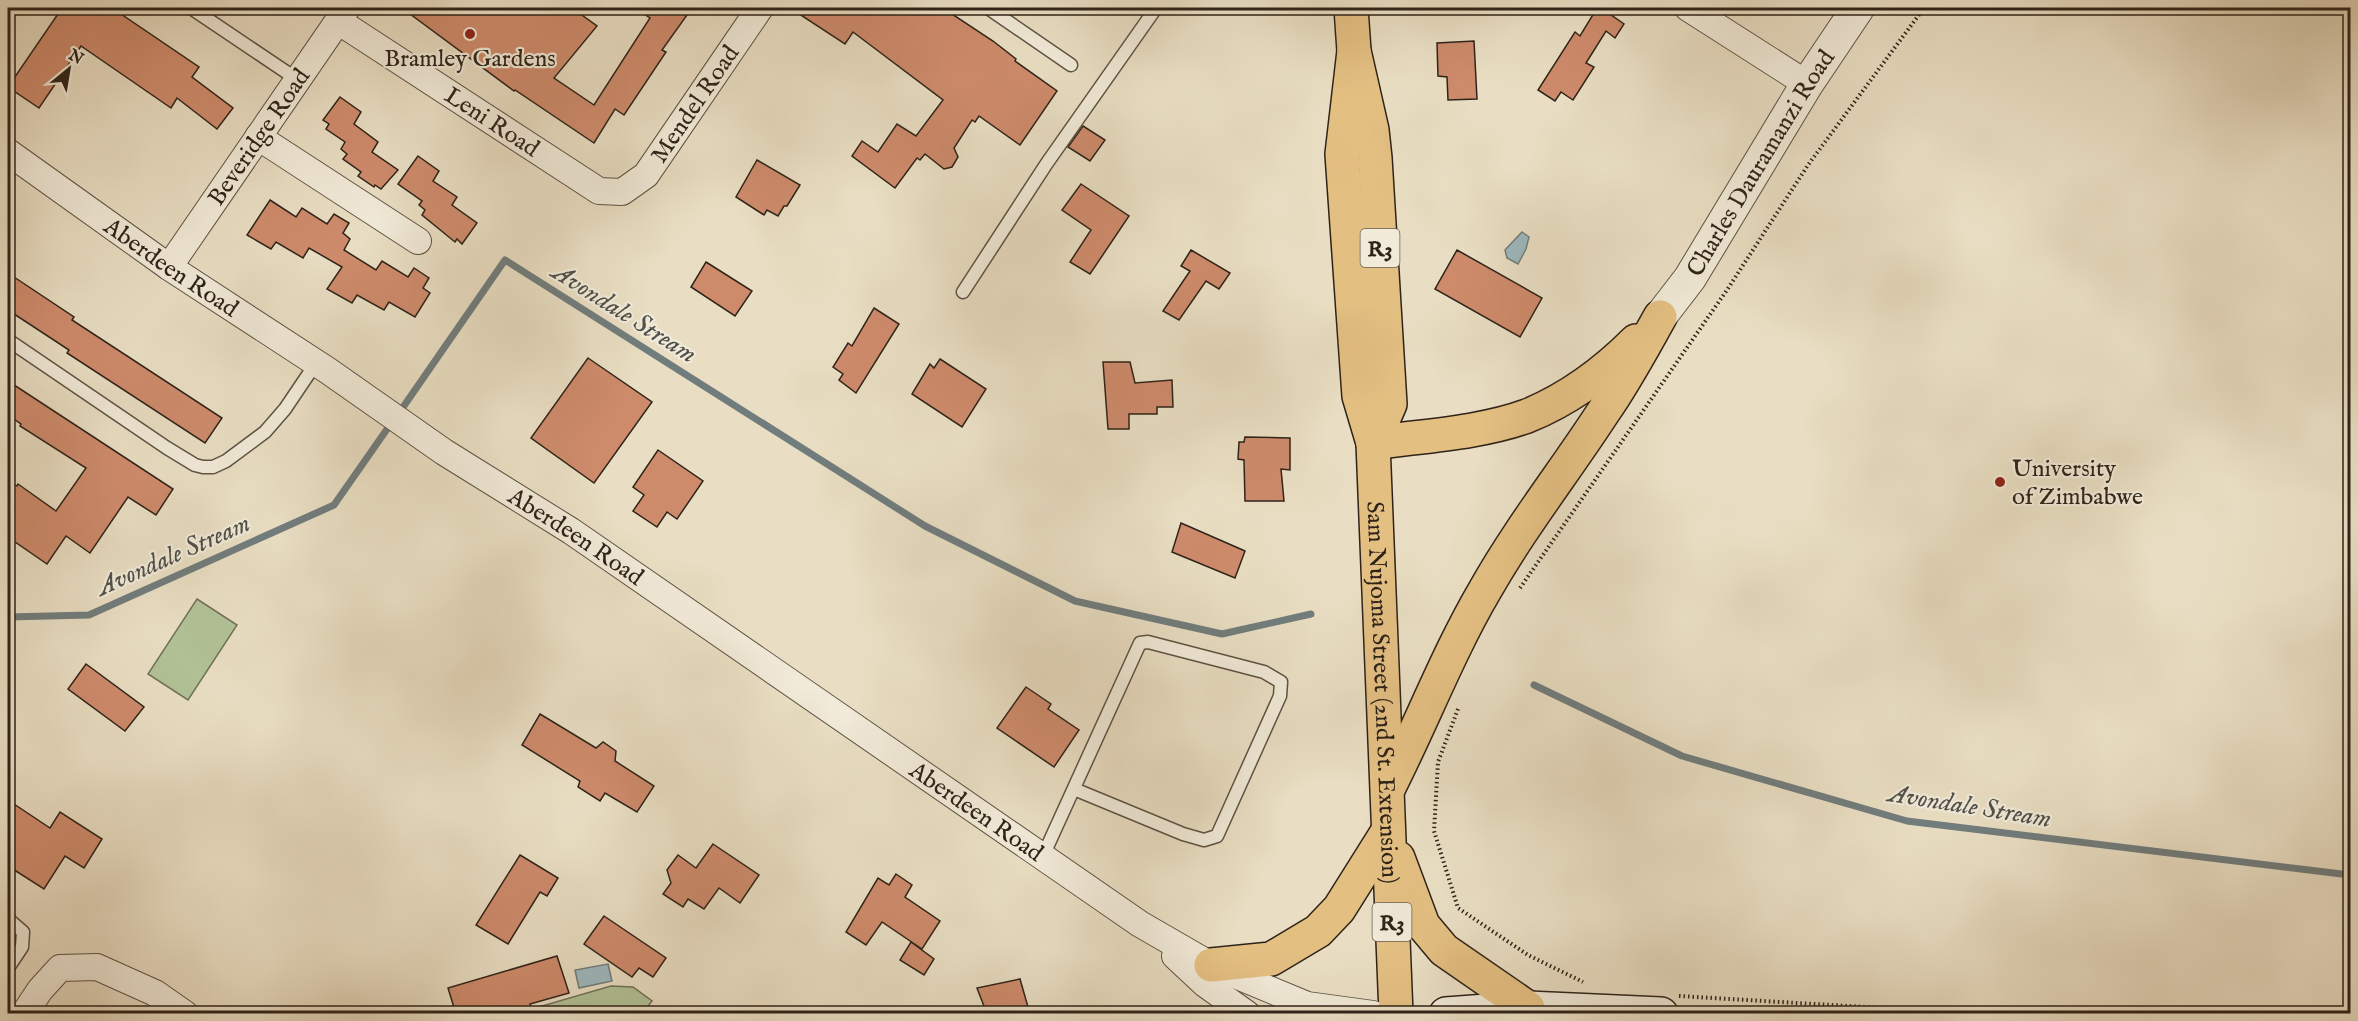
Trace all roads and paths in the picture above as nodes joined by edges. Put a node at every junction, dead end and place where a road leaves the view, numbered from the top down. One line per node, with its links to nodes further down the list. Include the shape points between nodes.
1 (191, 8): 11 (lane)
2 (760, 8): 15 (street, Mendel Road, via 646,175)
3 (988, 8): 10 (lane)
4 (1156, 8): 18 (lane, via 1047,163)
5 (1351, 8): 22 (highway, Sam Nujoma Street (2nd St. Extension) / R3, via 1354,51 1375,158 1390,404)
6 (1688, 8): 12 (street)
7 (1858, 8): 12 (street, Charles Dauramanzi Road)
8 (1924, 8): 23 (path, via 1808,165 1727,290)
9 (343, 14): 11 (street, Beveridge Road); 15 (street, Leni Road, via 599,190)
10 (1071, 65)
11 (298, 80): 13 (street, Beveridge Road)
12 (1807, 84): 19 (street, Charles Dauramanzi Road, via 1690,278)
13 (258, 137): 16 (street); 17 (street, Beveridge Road)
14 (8, 152): 17 (street, Aberdeen Road)
15 (622, 192)
16 (418, 241)
17 (169, 267): 21 (street, Aberdeen Road)
18 (963, 292)
19 (1660, 317): 22 (highway, via 1589,382 1525,416 1458,431); 26 (highway, via 1604,412 1485,590)
20 (8, 340): 21 (lane, via 203,467 226,461 265,432)
21 (321, 367): 28 (street, Aberdeen Road, via 444,452 571,531)
22 (1373, 443): 26 (highway, Sam Nujoma Street (2nd St. Extension) / R3)
23 (1515, 596)
24 (1458, 708): 33 (path, via 1438,762 1434,831 1458,908 1528,955)
25 (1074, 789): 25 (lane, via 1140,643 1264,672 1281,682 1280,696 1217,836 1204,840 1183,834); 28 (lane)
26 (1388, 790): 27 (highway, Sam Nujoma Street (2nd St. Extension) / R3)
27 (1388, 831): 31 (highway, via 1339,909 1318,931 1271,959); 35 (highway, via 1423,925 1444,950); 40 (highway, Sam Nujoma Street (2nd St. Extension) / R3)
28 (1043, 856): 30 (street, Aberdeen Road)
29 (8, 919): 32 (lane, via 23,932 22,947)
30 (1140, 924): 31 (street, Aberdeen Road); 38 (street, Aberdeen Road, via 1205,984)
31 (1211, 966): 39 (street, Aberdeen Road, via 1307,1005)
32 (8, 968)
33 (1593, 986)
34 (1666, 1004): 35 (main road); 42 (path)
35 (1528, 1008): 41 (main road)
36 (24, 1014): 37 (street, via 60,968 97,967 155,993)
37 (185, 1014)
38 (1247, 1014)
39 (1373, 1014)
40 (1396, 1014)
41 (1446, 1014)
42 (1984, 1014)

